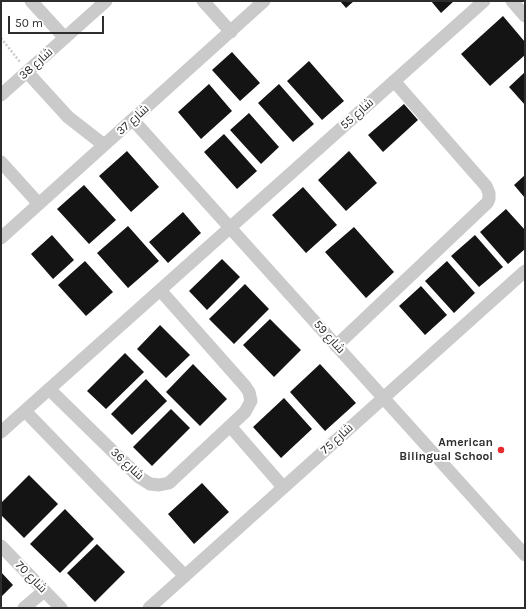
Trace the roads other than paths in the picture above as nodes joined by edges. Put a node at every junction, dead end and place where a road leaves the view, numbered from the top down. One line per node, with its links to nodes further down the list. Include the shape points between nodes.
1 (31, 1): 9 (street)
2 (106, 1): 9 (street, شارع 38)
3 (203, 1): 8 (street)
4 (264, 1): 8 (street, شارع 37)
5 (484, 1): 11 (street, شارع 55)
6 (512, 1): 7 (street)
7 (525, 16)
8 (230, 32): 13 (street, شارع 37)
9 (65, 38): 10 (street, شارع 38)
10 (27, 72): 12 (street, شارع 38); 14 (street, via 68,117)
11 (394, 81): 17 (street, شارع 55); 21 (street, via 486,186 490,199)
12 (1, 95)
13 (132, 120): 14 (street, شارع 37); 17 (street, شارع 59)
14 (104, 145): 16 (street, شارع 37)
15 (1, 162): 16 (street)
16 (39, 204): 18 (street, شارع 37)
17 (230, 227): 20 (street); 21 (street, شارع 59)
18 (1, 238)
19 (525, 271): 23 (street, شارع 75)
20 (160, 290): 22 (street); 25 (street, شارع 36, via 249,392 251,401 246,412)
21 (336, 346): 23 (street, شارع 59)
22 (49, 389): 24 (street); 25 (street, شارع 36, via 139,477 150,484 169,483)
23 (383, 398): 27 (street, شارع 75); 29 (street, شارع 59)
24 (25, 411): 26 (street); 30 (street)
25 (230, 426): 27 (street)
26 (1, 432)
27 (283, 487): 30 (street, شارع 75)
28 (1, 546): 31 (street, شارع 70)
29 (525, 555)
30 (185, 576): 34 (street, شارع 75)
31 (44, 591): 32 (street); 33 (street, شارع 70)
32 (24, 608)
33 (61, 608)
34 (148, 608)

